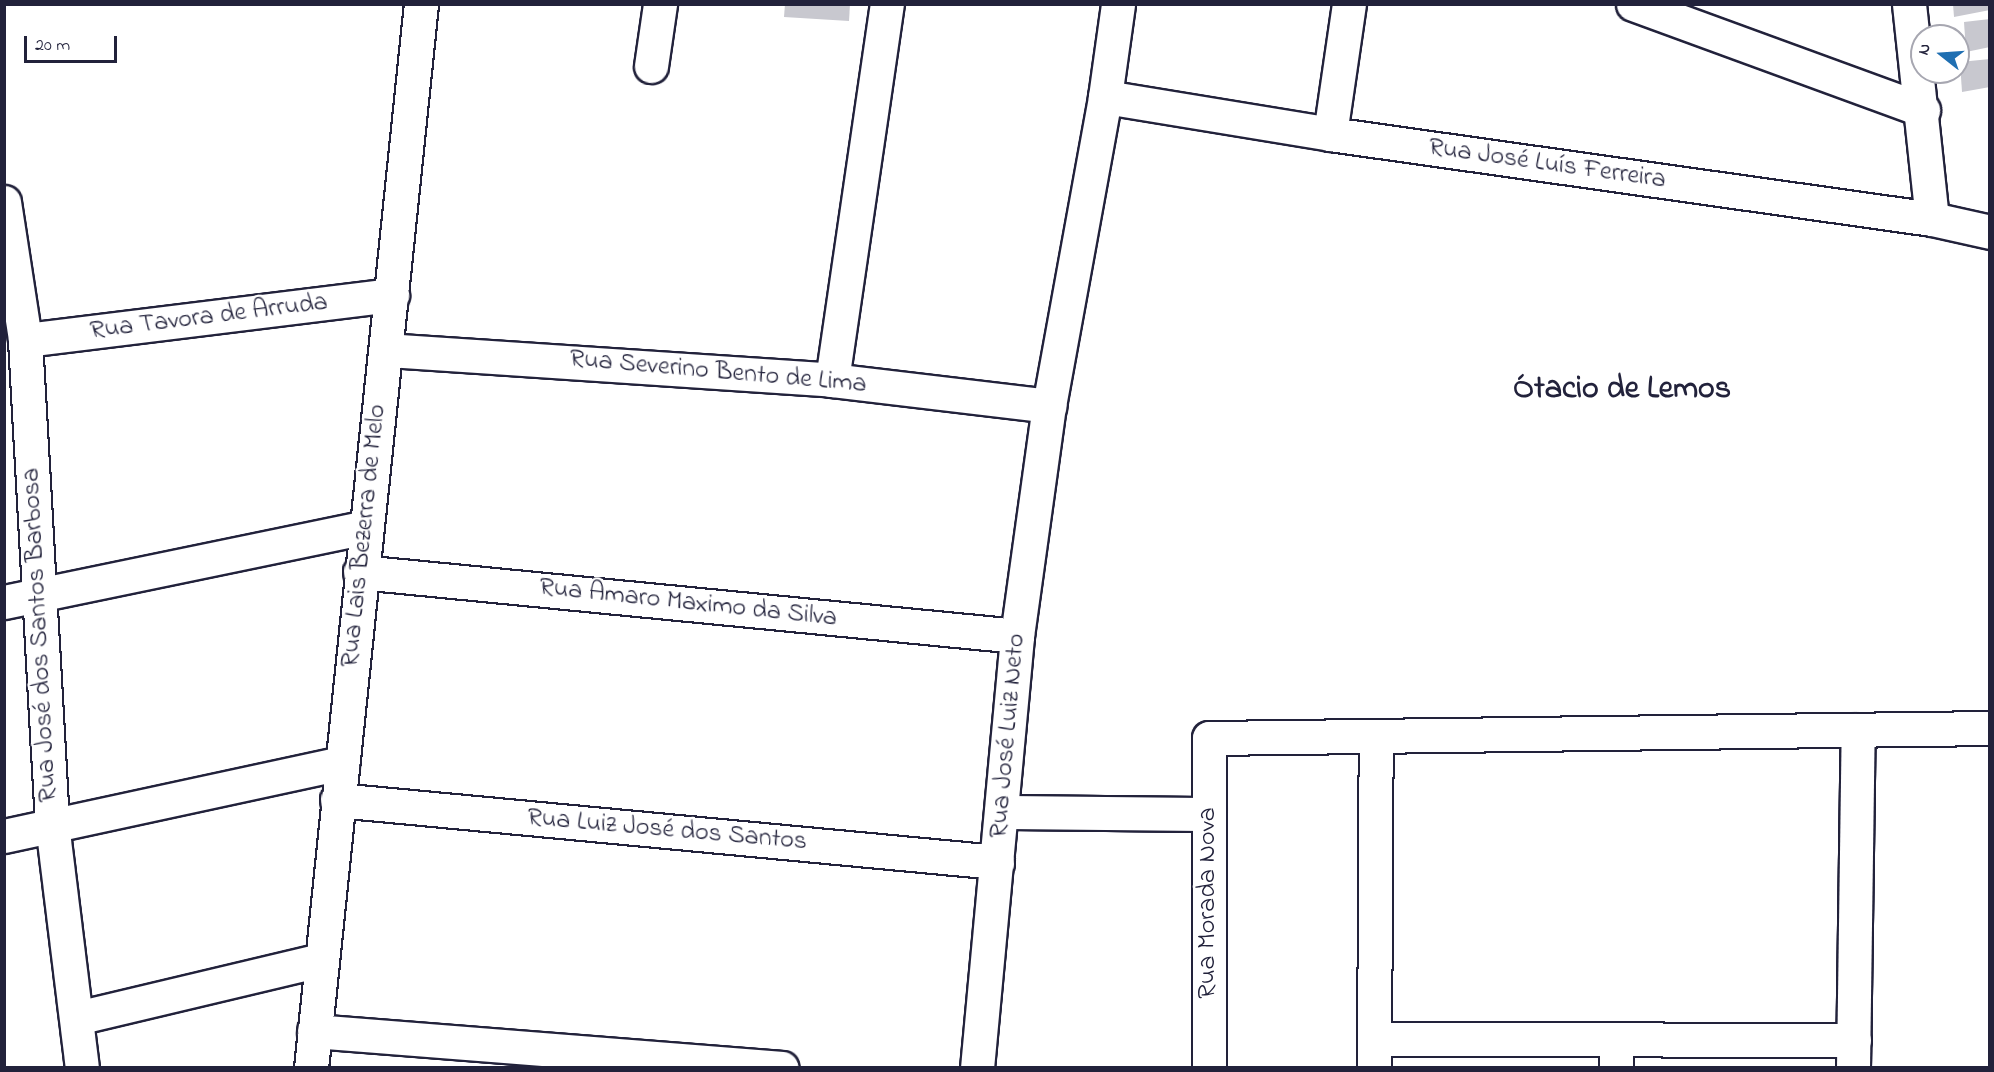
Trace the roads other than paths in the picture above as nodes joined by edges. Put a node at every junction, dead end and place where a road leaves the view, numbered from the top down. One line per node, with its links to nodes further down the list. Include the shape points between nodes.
1 (421, 4): 17 (street, Rua Lais Bezerra de Melo)
2 (660, 4): 9 (street)
3 (887, 4): 20 (street)
4 (1118, 4): 10 (street, Rua José Luiz Neto)
5 (1349, 4): 12 (street)
6 (1633, 4): 8 (street)
7 (1909, 4): 11 (street)
8 (1683, 13): 11 (street)
9 (651, 66)
10 (1105, 98): 12 (street, Rua José Luís Ferreira); 21 (street, Rua José Luiz Neto)
11 (1923, 110): 14 (street)
12 (1330, 134): 14 (street, Rua José Luís Ferreira)
13 (4, 202): 16 (street, Rua José dos Santos Barbosa)
14 (1932, 219): 15 (street, Rua José Luís Ferreira)
15 (1989, 232)
16 (6, 243): 18 (street, Rua José dos Santos Barbosa)
17 (392, 295): 18 (street, Rua Tavora de Arruda); 19 (street, Rua Lais Bezerra de Melo)
18 (25, 340): 24 (street, Rua José dos Santos Barbosa)
19 (386, 350): 20 (street, Rua Severino Bento de Lima); 22 (street, Rua Lais Bezerra de Melo)
20 (832, 380): 21 (street, Rua Severino Bento de Lima)
21 (1049, 406): 26 (street, Rua José Luiz Neto)
22 (365, 527): 23 (street, Rua Lais Bezerra de Melo); 24 (street)
23 (360, 572): 26 (street, Rua Amaro Maximo da Silva); 30 (street, Rua Lais Bezerra de Melo)
24 (39, 593): 25 (street); 34 (street, Rua José dos Santos Barbosa)
25 (4, 602)
26 (1017, 636): 32 (street, Rua José Luiz Neto)
27 (1989, 728): 28 (street)
28 (1858, 730): 29 (street); 42 (street)
29 (1376, 736): 33 (street, Rua Morada Nova, via 1209,738); 40 (street)
30 (342, 763): 31 (street, Rua Lais Bezerra de Melo); 34 (street)
31 (337, 800): 36 (street, Rua Luiz José dos Santos); 37 (street, Rua Lais Bezerra de Melo)
32 (1001, 812): 33 (street); 36 (street, Rua José Luiz Neto)
33 (1209, 814): 47 (street, Rua Morada Nova)
34 (52, 824): 35 (street); 38 (street, Rua José dos Santos Barbosa)
35 (4, 836)
36 (997, 862): 46 (street, Rua José Luiz Neto)
37 (320, 960): 38 (street); 39 (street, Rua Lais Bezerra de Melo)
38 (77, 1018): 43 (street, Rua José dos Santos Barbosa)
39 (314, 1031): 44 (street, Rua Lais Bezerra de Melo); 45 (street)
40 (1374, 1054): 41 (street)
41 (1616, 1054): 42 (street)
42 (1853, 1054)
43 (82, 1068)
44 (311, 1068)
45 (782, 1068)
46 (977, 1068)
47 (1209, 1068)

